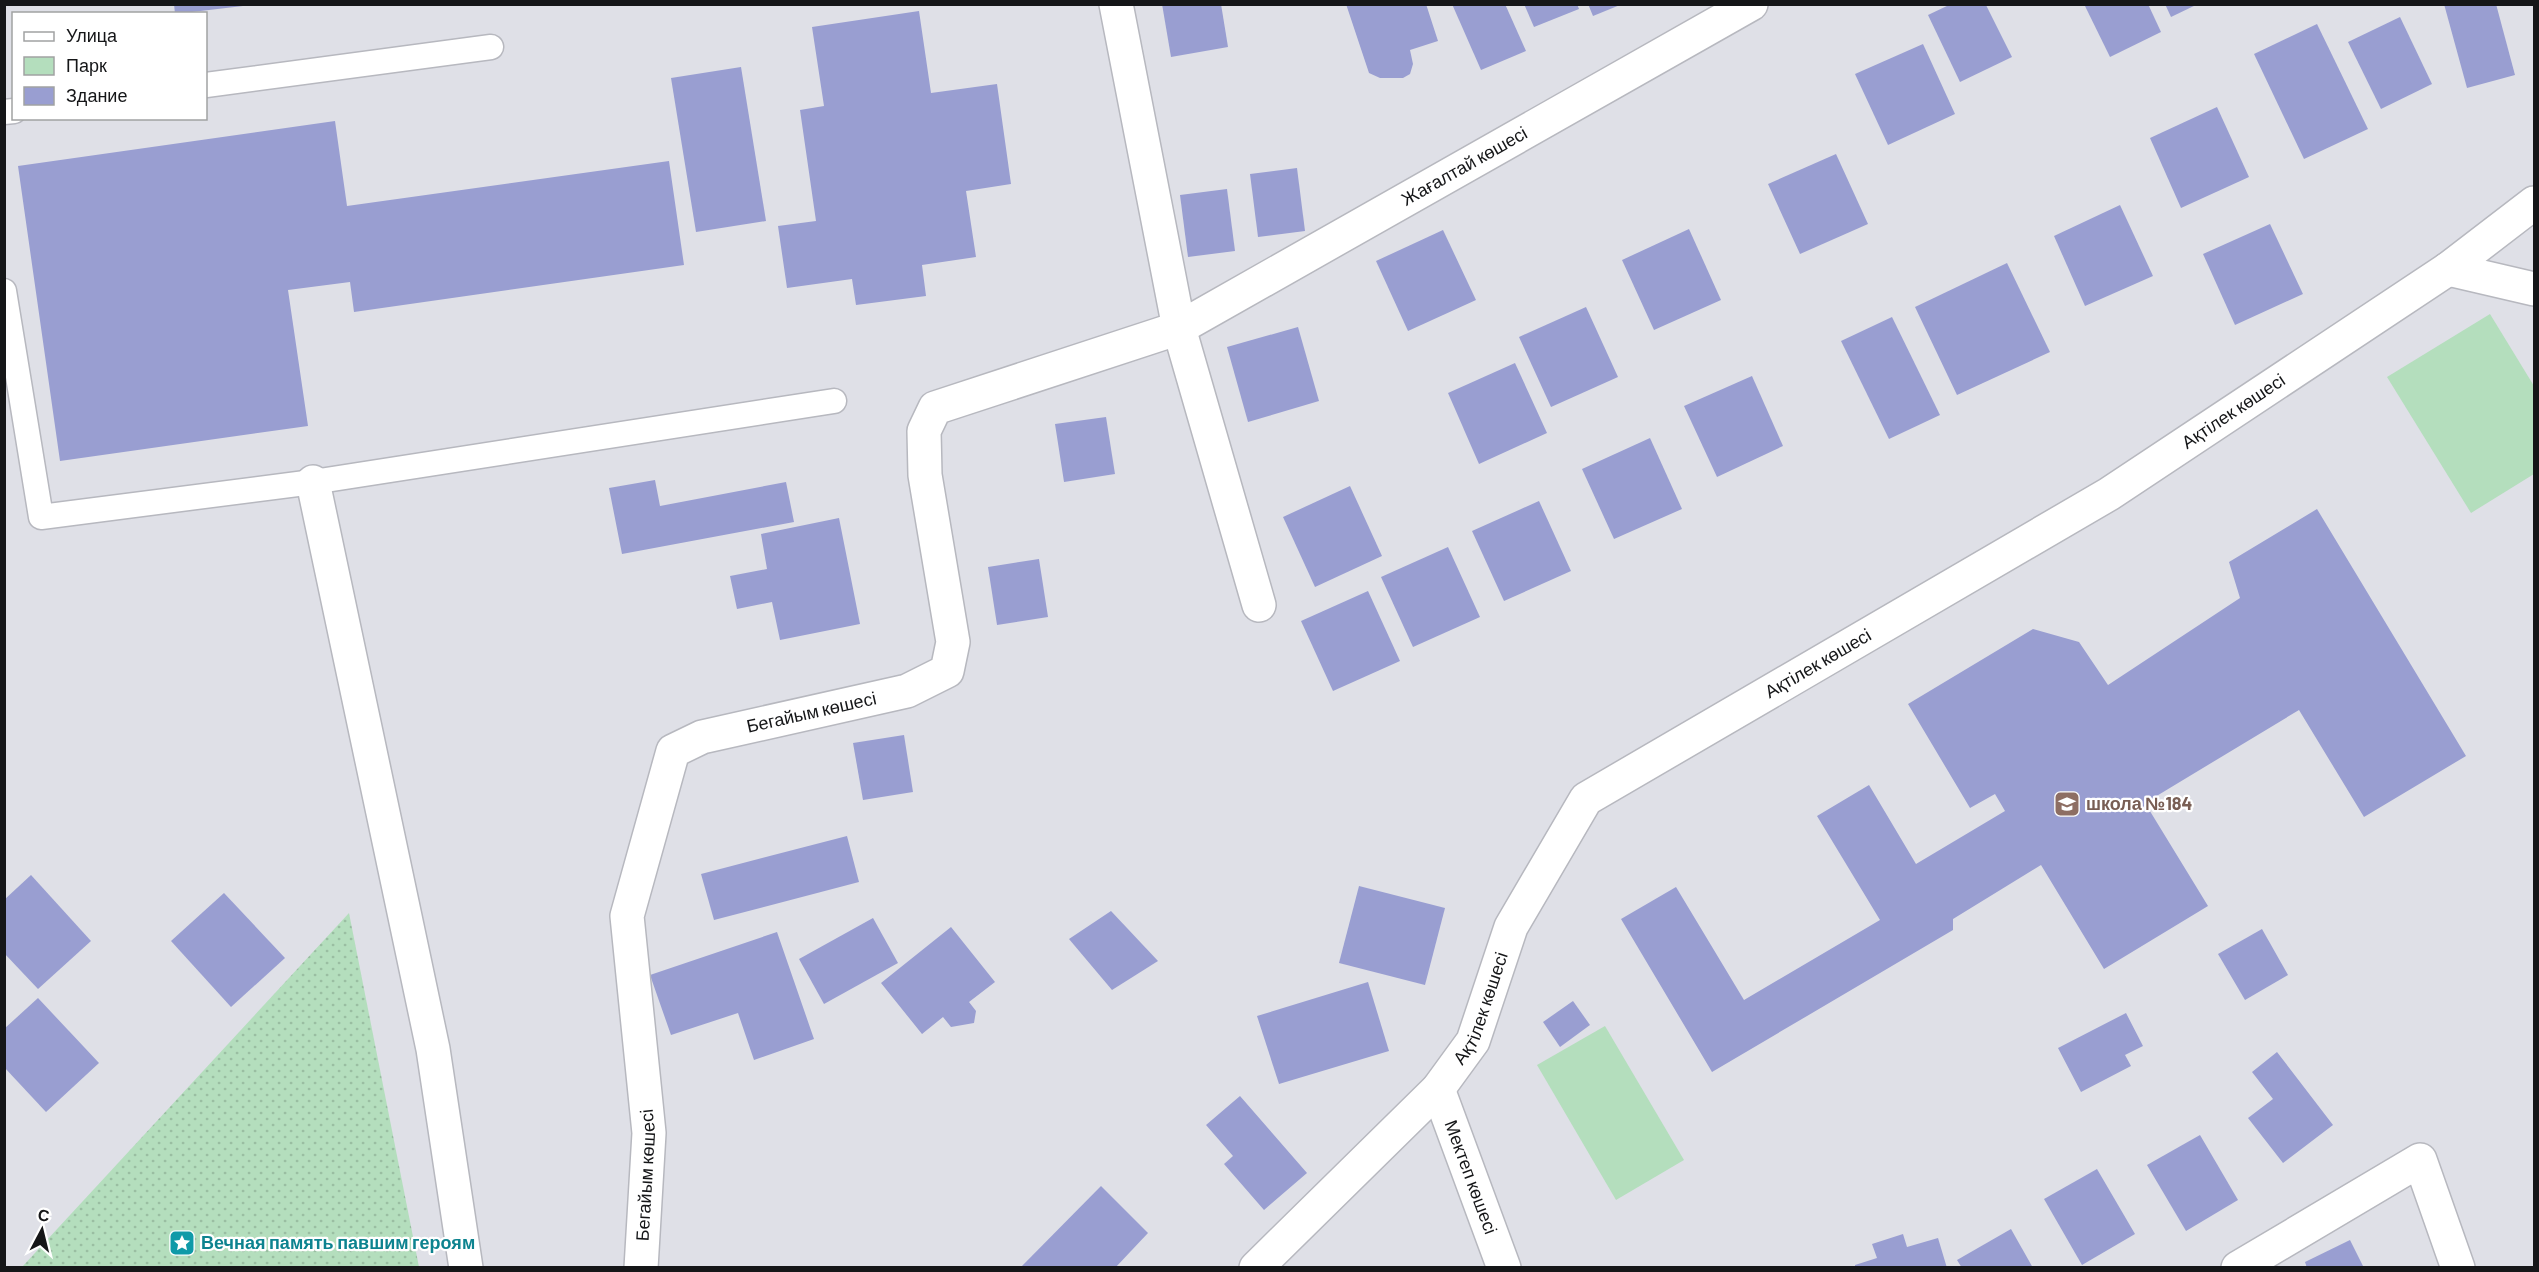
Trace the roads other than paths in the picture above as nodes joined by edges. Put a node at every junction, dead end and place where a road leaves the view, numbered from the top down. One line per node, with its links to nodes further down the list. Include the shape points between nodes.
1 (1116, 4): 9 (street)
2 (1751, 4): 9 (street, Жағалтай көшесі)
3 (491, 47): 4 (lane)
4 (207, 85)
5 (2535, 203): 6 (street, Ақтілек көшесі)
6 (2448, 269): 7 (street); 13 (street, Ақтілек көшесі, via 2109,494 1586,800 1511,927 1473,1041)
7 (2535, 289)
8 (4, 291): 11 (lane, via 41,517)
9 (1179, 328): 12 (street); 15 (street, Бегайым көшесі, via 935,408 924,431 925,475 953,642 946,671 907,691 702,737 673,752 627,916 649,1133)
10 (834, 401): 11 (lane)
11 (314, 482): 14 (street, via 433,1049)
12 (1259, 605)
13 (1438, 1089): 16 (street, Ақтілек көшесі); 17 (street, Мектеп көшесі)
14 (466, 1268)
15 (641, 1268)
16 (1256, 1268)
17 (1504, 1268)
18 (2238, 1268): 19 (street, via 2420,1160)
19 (2458, 1268)

